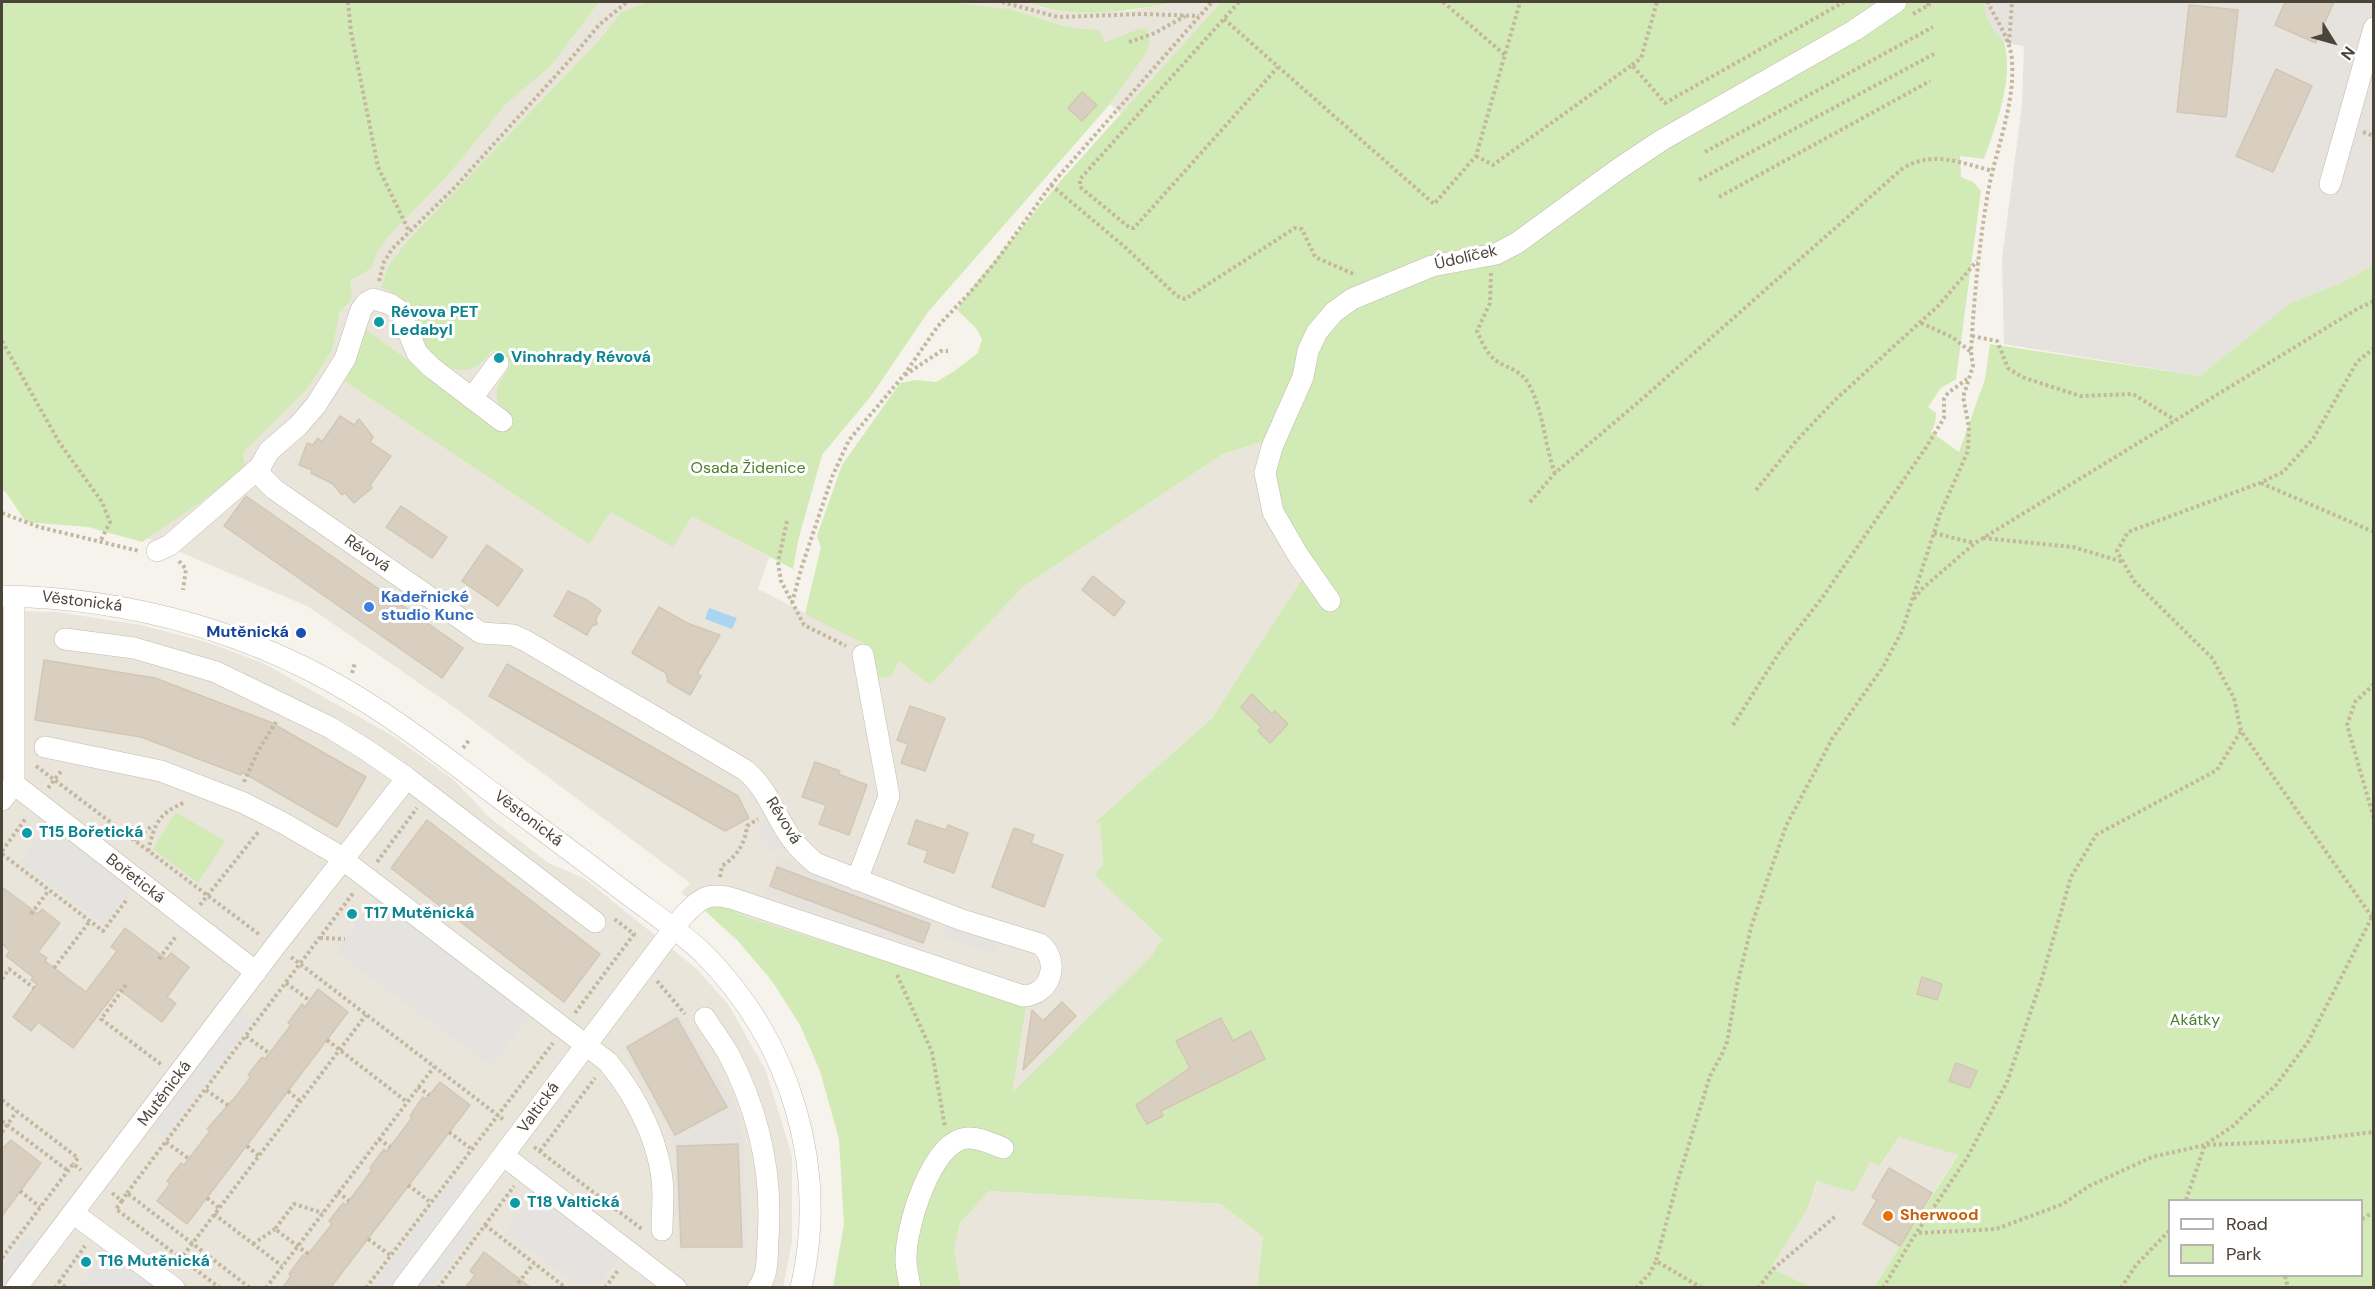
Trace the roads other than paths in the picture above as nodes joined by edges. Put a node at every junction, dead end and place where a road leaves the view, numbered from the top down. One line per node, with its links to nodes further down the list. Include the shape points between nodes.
1 (1896, 2): 10 (street, Údolíček, via 1855,30 1662,140 1517,243 1496,254 1432,266 1352,299 1334,312 1317,332 1308,351 1303,377 1272,447 1265,473 1273,512)
2 (2373, 28): 3 (street)
3 (2330, 184)
4 (498, 363): 5 (street)
5 (472, 398): 6 (street); 7 (street, via 417,353 400,311 375,300 361,310 345,359 316,405 269,451)
6 (502, 421)
7 (260, 467): 8 (street, via 170,545); 17 (street, Révová, via 261,476 274,489 475,629 487,634 513,635 525,641 745,770 756,779 798,847 815,863)
8 (157, 551)
9 (8, 596): 15 (street, Bořetická); 19 (street, Věstonická, via 108,604 171,617 258,646 324,677 399,724)
10 (1330, 601)
11 (65, 639): 14 (street, via 134,648 216,672 331,728)
12 (863, 655): 17 (street, via 889,796)
13 (39, 755): 16 (street, via 148,767 244,803)
14 (407, 778): 16 (street, Mutěnická); 18 (street)
15 (8, 792): 20 (street, Bořetická)
16 (342, 859): 20 (street, Mutěnická); 22 (street)
17 (857, 880): 19 (street, Révová, via 962,920 1040,944 1047,949 1052,965 1045,985 1037,993 1023,996 717,895 693,905)
18 (601, 918)
19 (674, 928): 22 (street, Valtická); 32 (street, Věstonická, via 736,990 788,1083 802,1132 810,1183 810,1235)
20 (256, 972): 25 (street, Mutěnická)
21 (699, 1020): 31 (street, via 738,1072 766,1160 770,1217 765,1275)
22 (586, 1045): 24 (street, Valtická); 26 (street, via 610,1064 630,1093 657,1158 663,1192)
23 (1003, 1148): 33 (street, via 969,1138 949,1145 933,1166 919,1198 906,1258)
24 (504, 1156): 29 (street, Valtická); 30 (street)
25 (73, 1213): 27 (street); 28 (street, Mutěnická)
26 (651, 1230)
27 (169, 1284)
28 (16, 1287)
29 (403, 1287)
30 (676, 1287)
31 (758, 1287)
32 (801, 1287)
33 (910, 1287)

